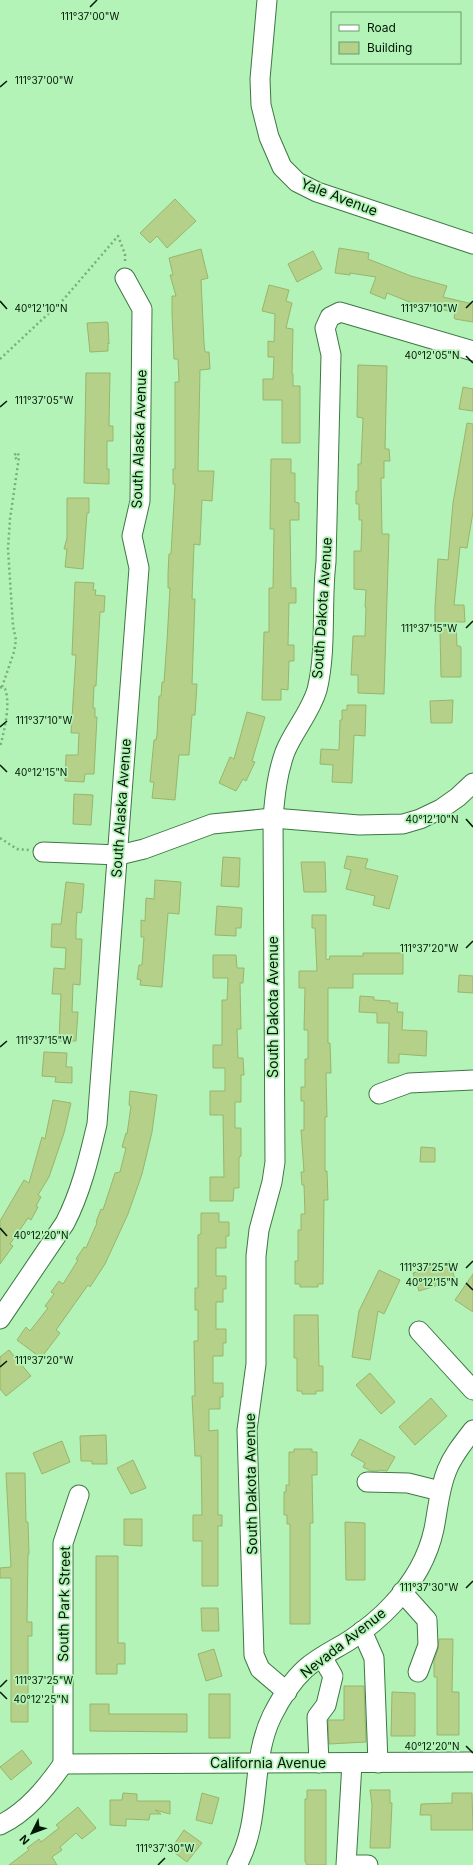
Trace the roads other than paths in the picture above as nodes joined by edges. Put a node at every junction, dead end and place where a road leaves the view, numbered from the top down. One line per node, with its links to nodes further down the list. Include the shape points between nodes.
1 (267, 0): 2 (street, Yale Avenue, via 260,105 269,137 282,167 297,182 317,192)
2 (473, 244)
3 (125, 278): 8 (street, South Alaska Avenue, via 142,309 140,501 132,536 139,568)
4 (473, 351): 6 (street, South Dakota Avenue, via 340,312 330,317 325,328 331,355 326,562 320,674 311,704 281,765 277,778)
5 (473, 783): 6 (street, via 441,809 404,824 359,825)
6 (273, 818): 8 (street, via 212,824 144,849); 22 (street, South Dakota Avenue, via 274,1162 256,1256 256,1364 247,1430 254,1655 260,1669)
7 (44, 852): 8 (street)
8 (119, 855): 11 (street, South Alaska Avenue, via 97,1124 88,1161 80,1189 65,1223)
9 (473, 1080): 10 (street, via 409,1083)
10 (379, 1094)
11 (0, 1319)
12 (419, 1330): 13 (street)
13 (473, 1390)
14 (473, 1430): 16 (street, Nevada Avenue, via 447,1470)
15 (366, 1482): 16 (street, via 408,1483)
16 (440, 1491): 18 (street, Nevada Avenue, via 428,1549)
17 (79, 1495): 26 (street, South Park Street, via 63,1543)
18 (402, 1592): 19 (street, Nevada Avenue, via 392,1605); 21 (street, via 428,1620 428,1645)
19 (362, 1631): 20 (street, Nevada Avenue); 25 (street, via 374,1658)
20 (322, 1657): 22 (street, Nevada Avenue, via 305,1669); 28 (street, via 333,1676 326,1705 318,1717)
21 (418, 1672)
22 (287, 1692): 27 (street, Nevada Avenue, via 266,1730)
23 (473, 1762): 25 (street, California Avenue)
24 (352, 1763): 25 (street, California Avenue); 28 (street, California Avenue); 31 (street, via 346,1865)
25 (378, 1763)
26 (63, 1764): 27 (street, California Avenue); 29 (street, via 47,1788 13,1818)
27 (260, 1764): 28 (street, California Avenue); 30 (street, Nevada Avenue, via 254,1814 248,1840)
28 (319, 1764)
29 (0, 1825)
30 (237, 1865)
31 (368, 1865)

